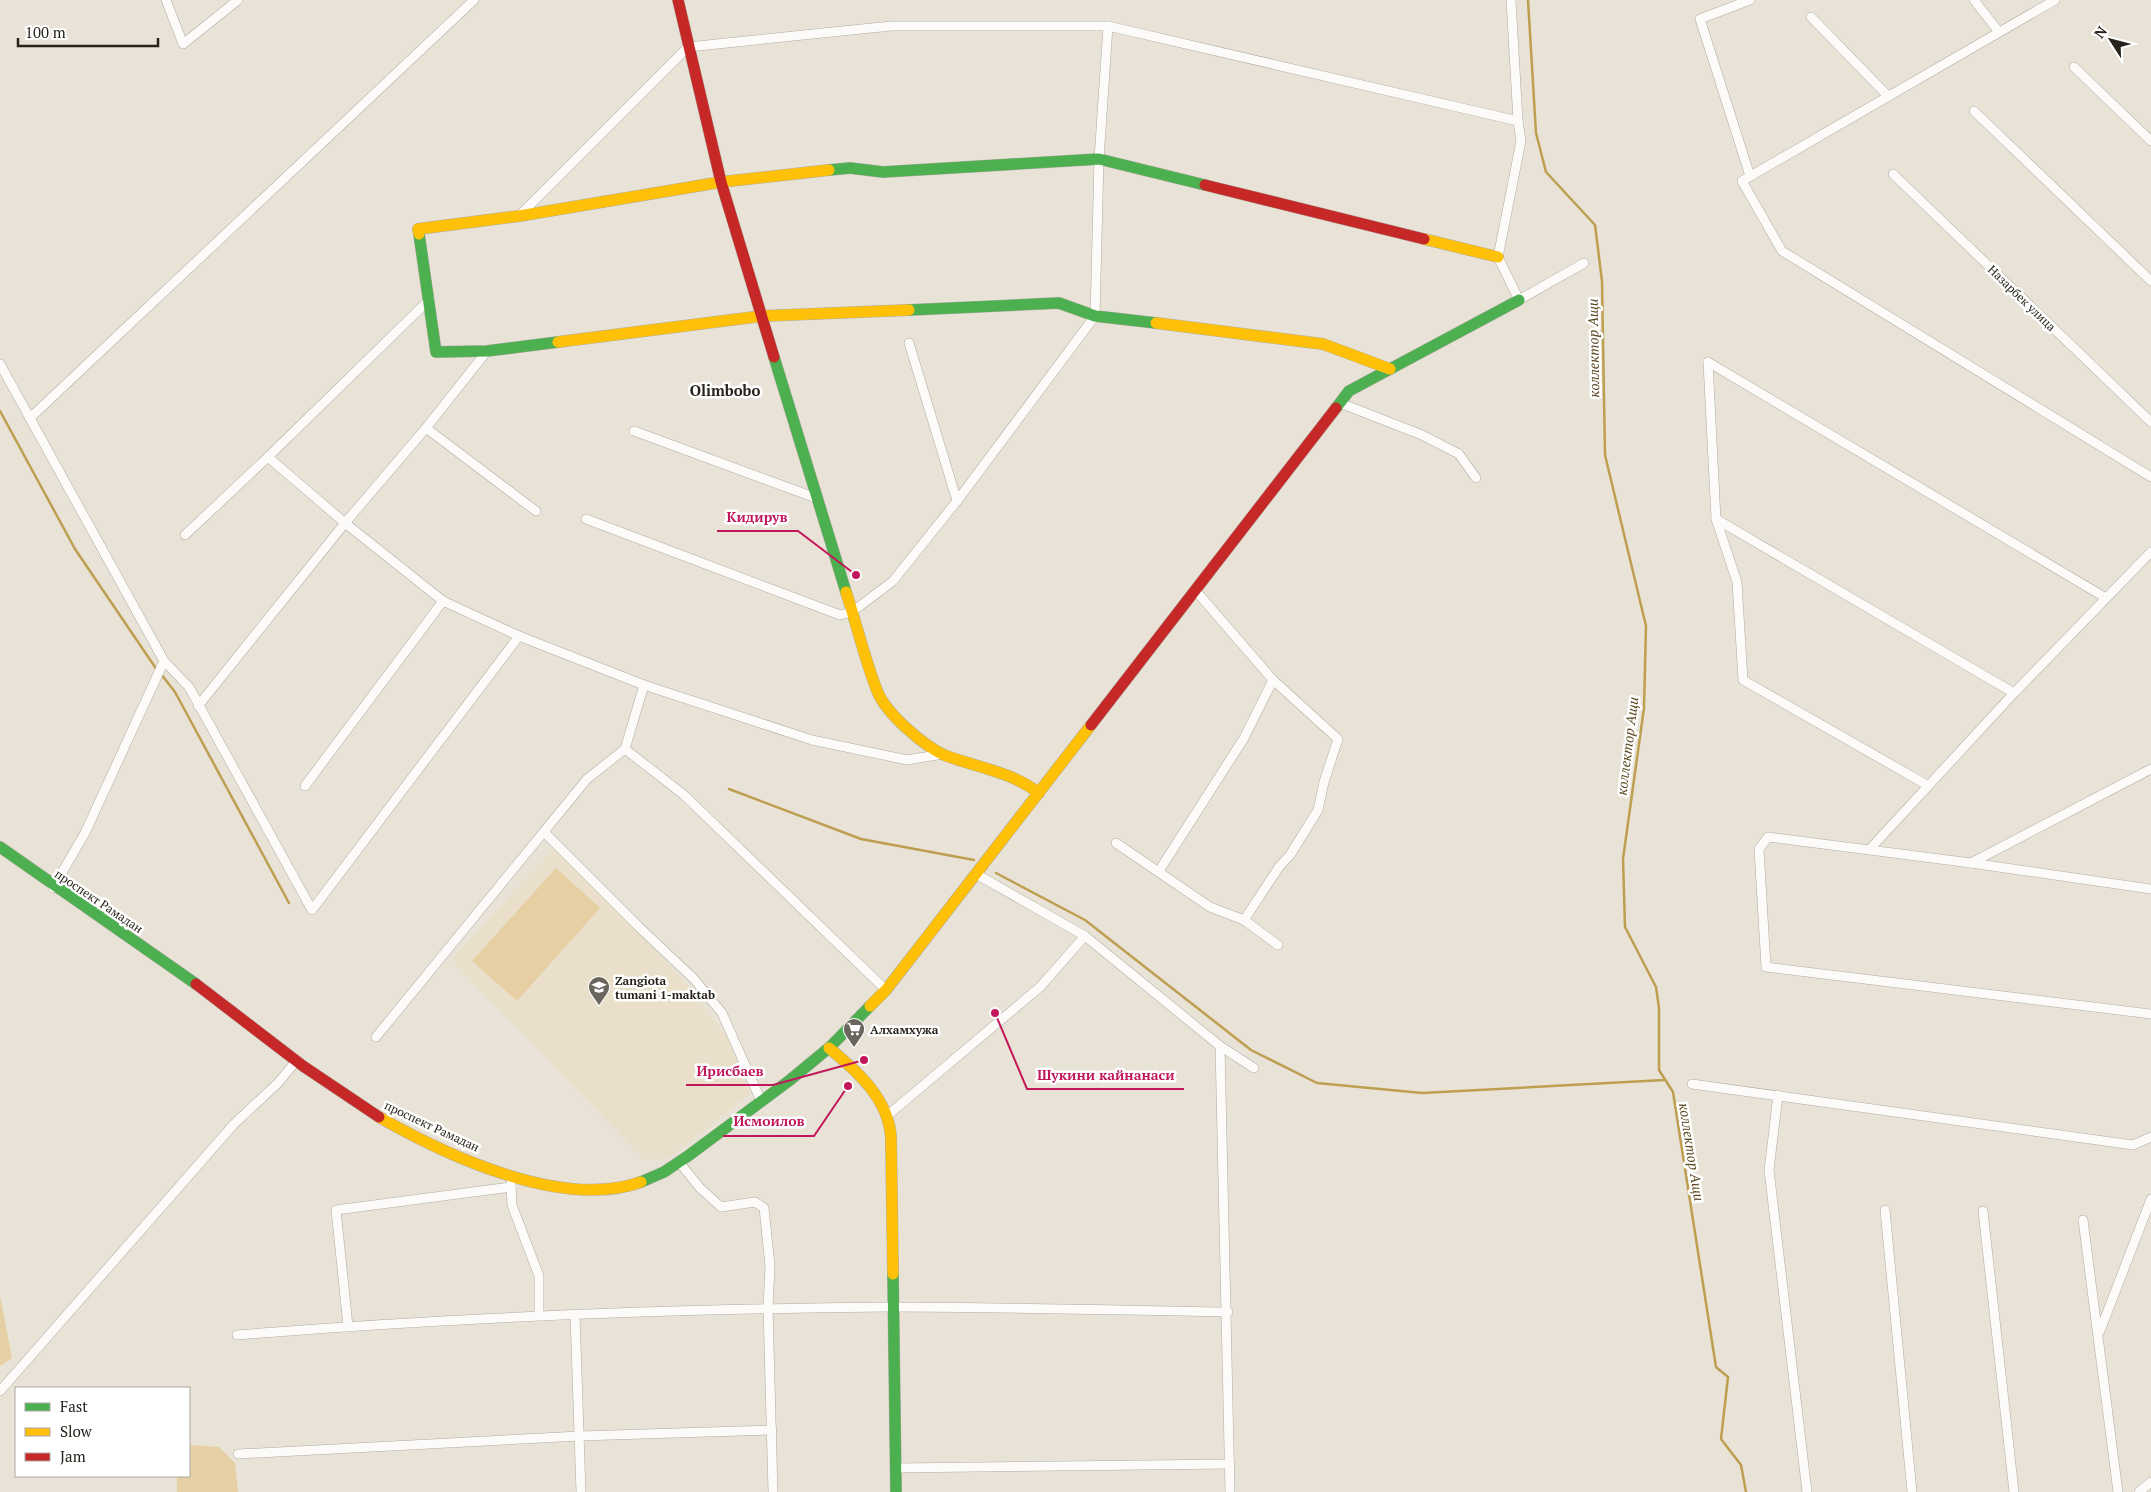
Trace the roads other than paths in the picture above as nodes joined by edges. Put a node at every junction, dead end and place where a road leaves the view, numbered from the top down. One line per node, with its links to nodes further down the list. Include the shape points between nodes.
1 (166, 0): 2 (street, via 183,44)
2 (238, 0)
3 (474, 0): 35 (street)
4 (678, 0): 12 (street)
5 (1511, 0): 16 (street)
6 (1750, 0): 20 (street, via 1700,19)
7 (1974, 0): 11 (street)
8 (2055, 0): 11 (street)
9 (1811, 17): 14 (street)
10 (1108, 26): 12 (street, via 891,26); 16 (street); 18 (street)
11 (1999, 32): 14 (street)
12 (688, 47): 21 (street); 22 (street)
13 (2074, 67): 17 (street)
14 (1888, 96): 20 (street)
15 (1974, 111): 25 (street)
16 (1518, 121): 23 (street, via 1521,141)
17 (2151, 141)
18 (1099, 159): 21 (street, via 883,172 850,168); 23 (street); 29 (street)
19 (1892, 174): 36 (street, Назарбек улица)
20 (1750, 176): 40 (street, via 1742,181 1782,251)
21 (721, 182): 22 (street); 28 (street)
22 (519, 216): 26 (street, via 418,229)
23 (1498, 257): 27 (street)
24 (1584, 263): 27 (street)
25 (2151, 282)
26 (430, 300): 31 (street, via 436,352); 39 (street)
27 (1519, 300): 33 (street, проспект Рамадан)
28 (762, 316): 29 (street, via 1059,303); 31 (street); 42 (street)
29 (1095, 316): 33 (street, via 1323,344); 43 (street)
30 (909, 343): 43 (street)
31 (487, 351): 37 (street)
32 (0, 364): 35 (street)
33 (1390, 369): 34 (street, проспект Рамадан, via 1349,391)
34 (1340, 403): 41 (street, via 1422,435 1458,454); 50 (street, проспект Рамадан)
35 (30, 418): 55 (street)
36 (2151, 422)
37 (426, 428): 44 (street); 47 (street)
38 (634, 431): 42 (street)
39 (268, 457): 47 (street); 48 (street)
40 (2151, 477)
41 (1476, 478)
42 (816, 498): 53 (street)
43 (957, 500): 53 (street, via 893,581)
44 (536, 511)
45 (586, 519): 53 (street, via 840,614)
46 (1716, 520): 51 (street, via 1708,362); 58 (street); 63 (street, via 1737,582 1743,680)
47 (346, 523): 52 (street); 59 (street)
48 (185, 535)
49 (2149, 558): 51 (street)
50 (1196, 591): 56 (street); 65 (street, проспект Рамадан)
51 (2106, 598): 58 (street)
52 (443, 602): 54 (street); 64 (street)
53 (852, 612): 61 (street, via 879,695 904,727)
54 (519, 636): 57 (street); 59 (street, via 312,910)
55 (162, 665): 59 (street, via 189,687); 73 (street, via 85,834)
56 (1272, 680): 71 (street, via 1244,738); 75 (street, via 1338,739 1318,810)
57 (644, 685): 60 (street); 61 (street, via 812,740 907,760)
58 (2014, 693): 63 (street)
59 (198, 706)
60 (625, 749): 66 (street, via 588,779); 78 (street, via 684,795)
61 (943, 754): 65 (street, via 1025,782)
62 (2151, 769): 70 (street)
63 (1927, 785): 69 (street)
64 (305, 786)
65 (1039, 793): 72 (street, проспект Рамадан)
66 (546, 833): 80 (street); 87 (street, via 694,979 717,1006)
67 (1116, 842): 71 (street)
68 (0, 847): 73 (street, проспект Рамадан)
69 (1869, 850): 70 (street); 79 (street, via 1768,837 1760,849 1766,967)
70 (1971, 863): 74 (street)
71 (1159, 871): 75 (street, via 1210,907)
72 (976, 874): 76 (street); 78 (street, проспект Рамадан)
73 (53, 888): 83 (street, проспект Рамадан, via 185,977)
74 (2151, 889)
75 (1244, 920): 77 (street)
76 (1085, 936): 81 (street); 88 (street, via 1040,987)
77 (1278, 944)
78 (886, 990): 82 (street, проспект Рамадан)
79 (2151, 1014)
80 (376, 1037)
81 (1220, 1046): 84 (street); 99 (street)
82 (829, 1048): 87 (street, проспект Рамадан); 88 (street, via 860,1077)
83 (297, 1060): 91 (street, проспект Рамадан, via 352,1100 401,1129); 105 (street, via 278,1083 234,1124)
84 (1254, 1068)
85 (1692, 1084): 86 (street)
86 (1778, 1095): 89 (street, via 2132,1145); 116 (street, via 1769,1170)
87 (761, 1102): 90 (street, проспект Рамадан)
88 (888, 1115): 97 (street)
89 (2151, 1137)
90 (679, 1162): 91 (street, проспект Рамадан, via 641,1183 614,1189 557,1187); 98 (street, via 721,1207 755,1202 764,1208 770,1266)
91 (510, 1175): 92 (street)
92 (511, 1187): 100 (street, via 512,1205 539,1276); 102 (street, via 336,1210)
93 (2151, 1198): 103 (street)
94 (1885, 1210): 117 (street)
95 (1983, 1211): 118 (street)
96 (2083, 1220): 103 (street)
97 (892, 1307): 98 (street); 99 (street); 110 (street)
98 (768, 1308): 101 (street); 106 (street)
99 (1228, 1312): 109 (street)
100 (539, 1315): 101 (street); 102 (street)
101 (575, 1315): 107 (street)
102 (348, 1326): 104 (street)
103 (2099, 1333): 119 (street)
104 (237, 1335)
105 (0, 1391)
106 (772, 1430): 107 (street); 113 (street)
107 (580, 1436): 108 (street); 112 (street)
108 (238, 1454)
109 (1230, 1464): 110 (street); 115 (street)
110 (896, 1468): 114 (street)
111 (2151, 1482): 120 (street)
112 (581, 1492)
113 (773, 1492)
114 (896, 1492)
115 (1230, 1492)
116 (1807, 1492)
117 (1912, 1492)
118 (2014, 1492)
119 (2118, 1492)
120 (2139, 1492)

